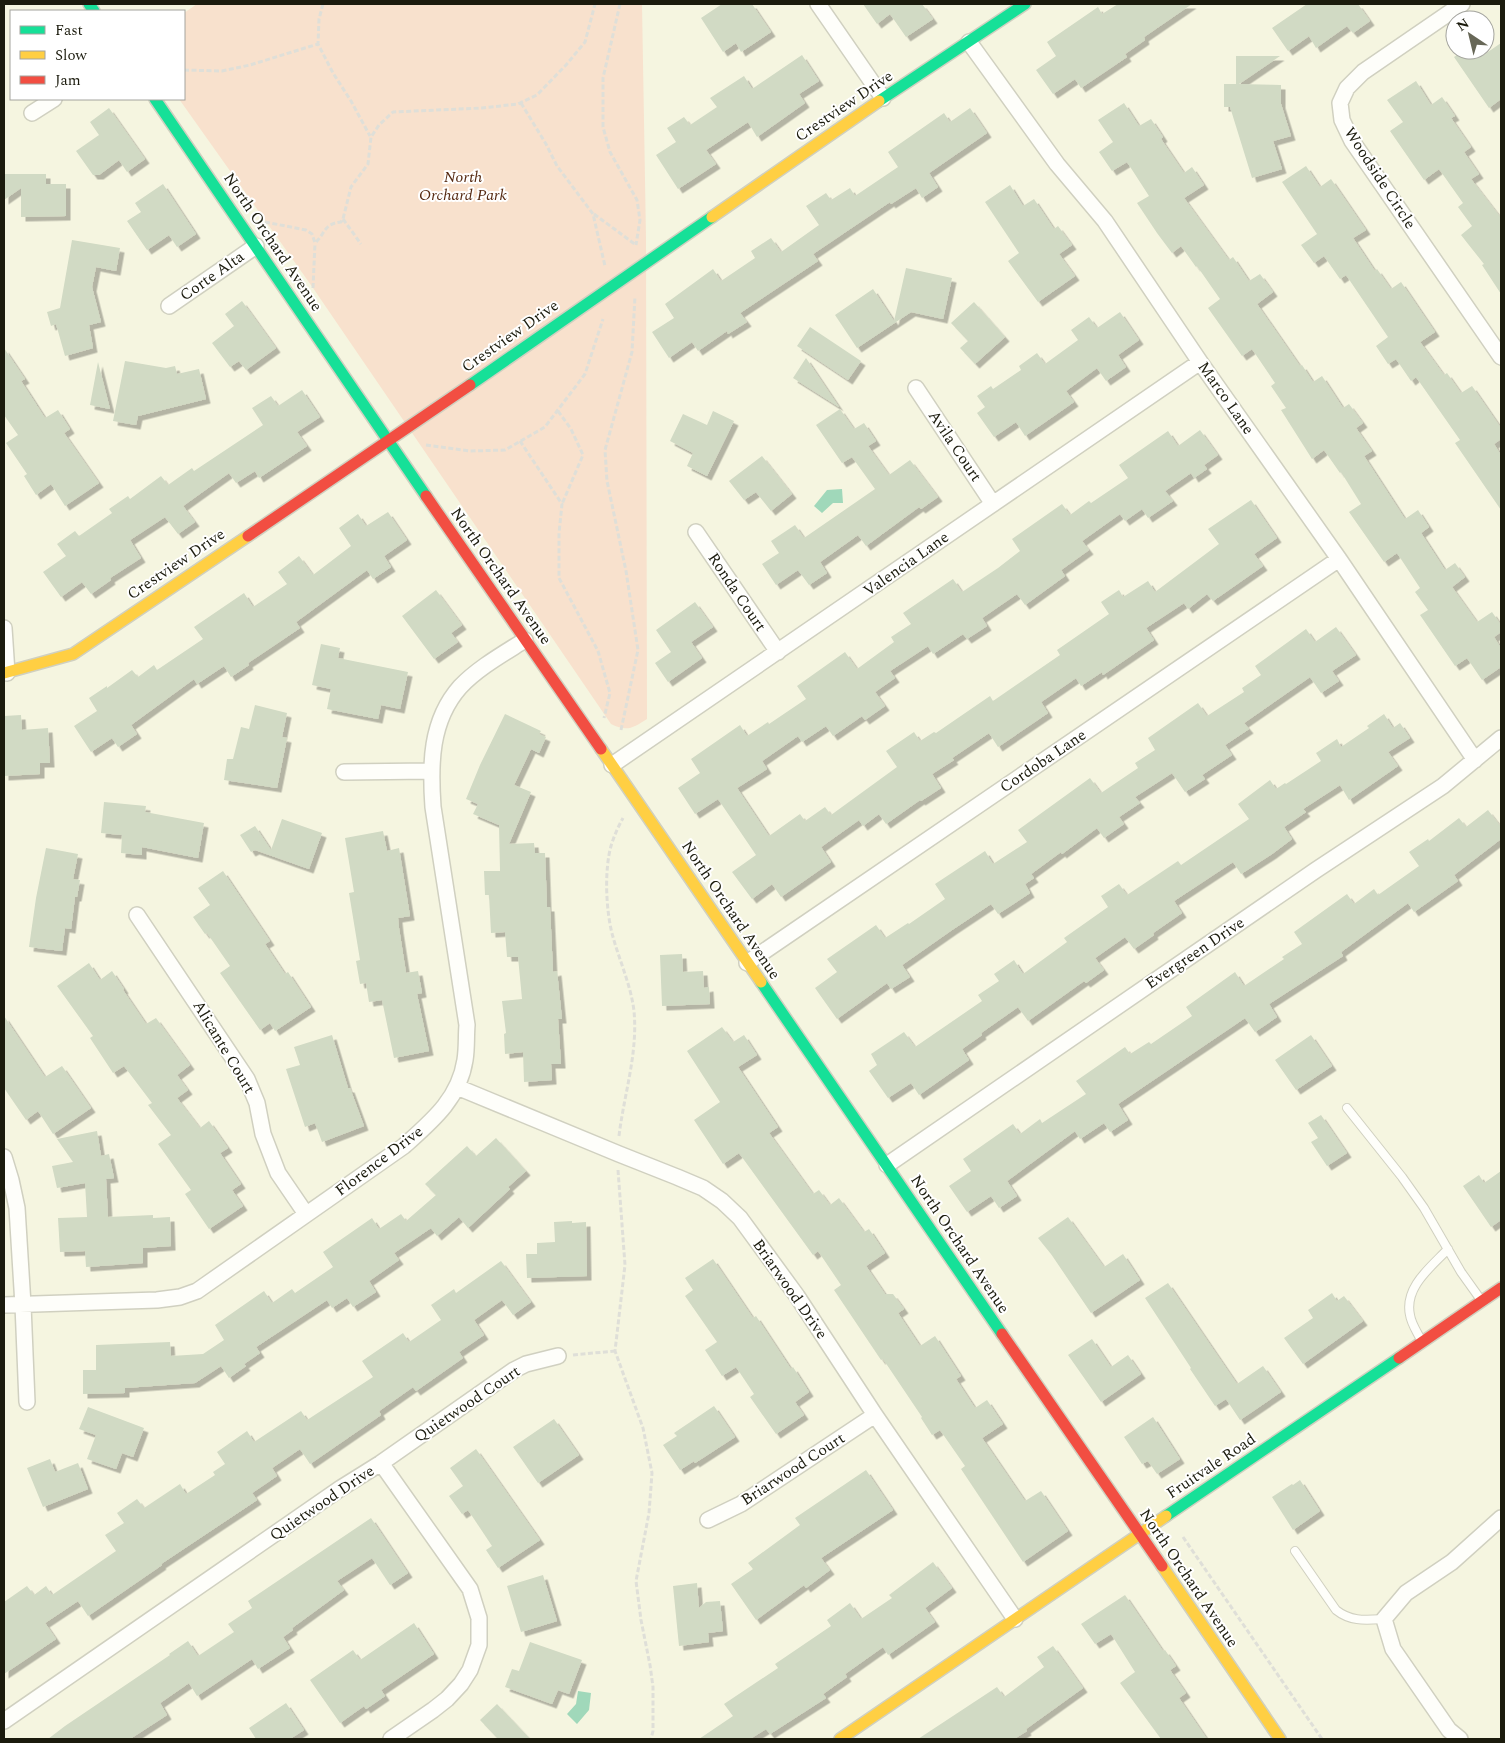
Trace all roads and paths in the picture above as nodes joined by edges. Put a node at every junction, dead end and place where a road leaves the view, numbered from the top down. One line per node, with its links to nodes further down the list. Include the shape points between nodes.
1 (323, 4): 8 (path)
2 (595, 4): 13 (path, via 585,42 537,95)
3 (620, 4): 21 (path, via 603,78 603,127 610,152 637,200 640,220)
4 (818, 4): 10 (street)
5 (1025, 4): 7 (street, Crestview Drive)
6 (1462, 4): 28 (street, Woodside Circle, via 1363,72 1347,88 1340,103 1342,120 1352,140)
7 (969, 42): 10 (street, Crestview Drive); 29 (street, Marco Lane, via 1057,164 1105,221)
8 (318, 44): 9 (path, via 222,71); 15 (path)
9 (185, 70)
10 (883, 98): 23 (street, Crestview Drive)
11 (52, 100): 14 (street)
12 (156, 100): 22 (street, North Orchard Avenue)
13 (521, 103): 15 (path, via 463,110 393,112); 16 (path, via 557,166)
14 (32, 113)
15 (371, 137): 17 (path, via 368,164 351,187)
16 (593, 214): 21 (path); 24 (path)
17 (343, 219): 19 (path, via 324,229); 20 (path)
18 (265, 222): 19 (path, via 306,230 312,234)
19 (315, 243): 25 (path)
20 (362, 244)
21 (636, 245): 23 (path)
22 (256, 246): 26 (street, Corte Alta); 32 (street, North Orchard Avenue)
23 (636, 268): 24 (street, Crestview Drive); 43 (path, via 632,352 605,450 607,482 638,650)
24 (610, 286): 32 (street, Crestview Drive)
25 (312, 288)
26 (169, 306)
27 (603, 318): 31 (path, via 585,374)
28 (1501, 357)
29 (1200, 362): 36 (street, Valencia Lane); 38 (street, Marco Lane)
30 (916, 388): 36 (street, Avila Court)
31 (558, 411): 33 (path, via 545,427); 35 (path, via 571,429 582,455)
32 (388, 441): 40 (street, North Orchard Avenue); 42 (street, Crestview Drive, via 73,654)
33 (520, 441): 34 (path, via 505,450 470,451); 35 (path)
34 (426, 445)
35 (562, 504): 45 (path, via 559,578 598,651 610,693)
36 (993, 504): 41 (street, Valencia Lane)
37 (696, 532): 41 (street, Ronda Court)
38 (1339, 558): 46 (street, Marco Lane); 52 (street, Cordoba Lane)
39 (4, 628): 42 (street)
40 (525, 640): 45 (street, North Orchard Avenue); 48 (street, Florence Drive, via 461,687 446,709 436,734)
41 (778, 652): 47 (street, Valencia Lane)
42 (5, 673)
43 (621, 730)
44 (1501, 738): 46 (street, Evergreen Drive)
45 (598, 745): 47 (street, North Orchard Avenue)
46 (1475, 760): 57 (street, Evergreen Drive, via 1443,786)
47 (612, 765): 50 (street, North Orchard Avenue)
48 (431, 771): 49 (street); 53 (street, Florence Drive, via 433,807 467,1025 465,1060)
49 (344, 772)
50 (634, 797): 52 (street, North Orchard Avenue); 55 (path, via 615,832 608,872 612,935 634,1011 635,1038 619,1135)
51 (138, 915): 58 (street, Alicante Court, via 247,1079 278,1173)
52 (747, 963): 57 (street, North Orchard Avenue)
53 (457, 1087): 55 (street, Briarwood Drive); 58 (street, Florence Drive, via 448,1104 404,1146)
54 (1347, 1108): 59 (lane, via 1402,1177)
55 (619, 1154): 65 (path, via 625,1265); 68 (street, Briarwood Drive, via 703,1188 740,1218 797,1296)
56 (4, 1157): 63 (street, via 17,1208)
57 (887, 1165): 72 (street, North Orchard Avenue)
58 (306, 1214): 63 (street, Florence Drive, via 196,1291 180,1298)
59 (1448, 1249): 61 (lane); 64 (lane, via 1416,1282 1409,1300 1410,1316)
60 (1501, 1288): 61 (street, Fruitvale Road)
61 (1482, 1301): 64 (street, Fruitvale Road)
62 (4, 1305): 63 (street, Florence Drive)
63 (24, 1305): 67 (street)
64 (1422, 1342): 72 (street, Fruitvale Road)
65 (615, 1351): 66 (path); 79 (path, via 643,1428 652,1473 649,1513 636,1581 653,1687)
66 (558, 1356): 69 (street, Quietwood Court, via 514,1370)
67 (27, 1402)
68 (875, 1415): 71 (street, Briarwood Court, via 741,1504); 75 (street, Briarwood Drive)
69 (381, 1463): 77 (street, Quietwood Drive); 78 (street, Quietwood Drive, via 470,1590 479,1618 479,1645 461,1684 447,1699)
70 (1501, 1518): 76 (street, via 1452,1562 1406,1593)
71 (708, 1520)
72 (1139, 1534): 75 (street, Fruitvale Road); 81 (street, North Orchard Avenue)
73 (1183, 1537): 82 (path)
74 (1294, 1551): 76 (lane, via 1342,1615 1354,1620)
75 (1015, 1619): 80 (street, Fruitvale Road)
76 (1384, 1619): 83 (street, via 1393,1649 1449,1730)
77 (4, 1720)
78 (391, 1739)
79 (651, 1739)
80 (840, 1739)
81 (1280, 1739)
82 (1322, 1739)
83 (1460, 1739)

